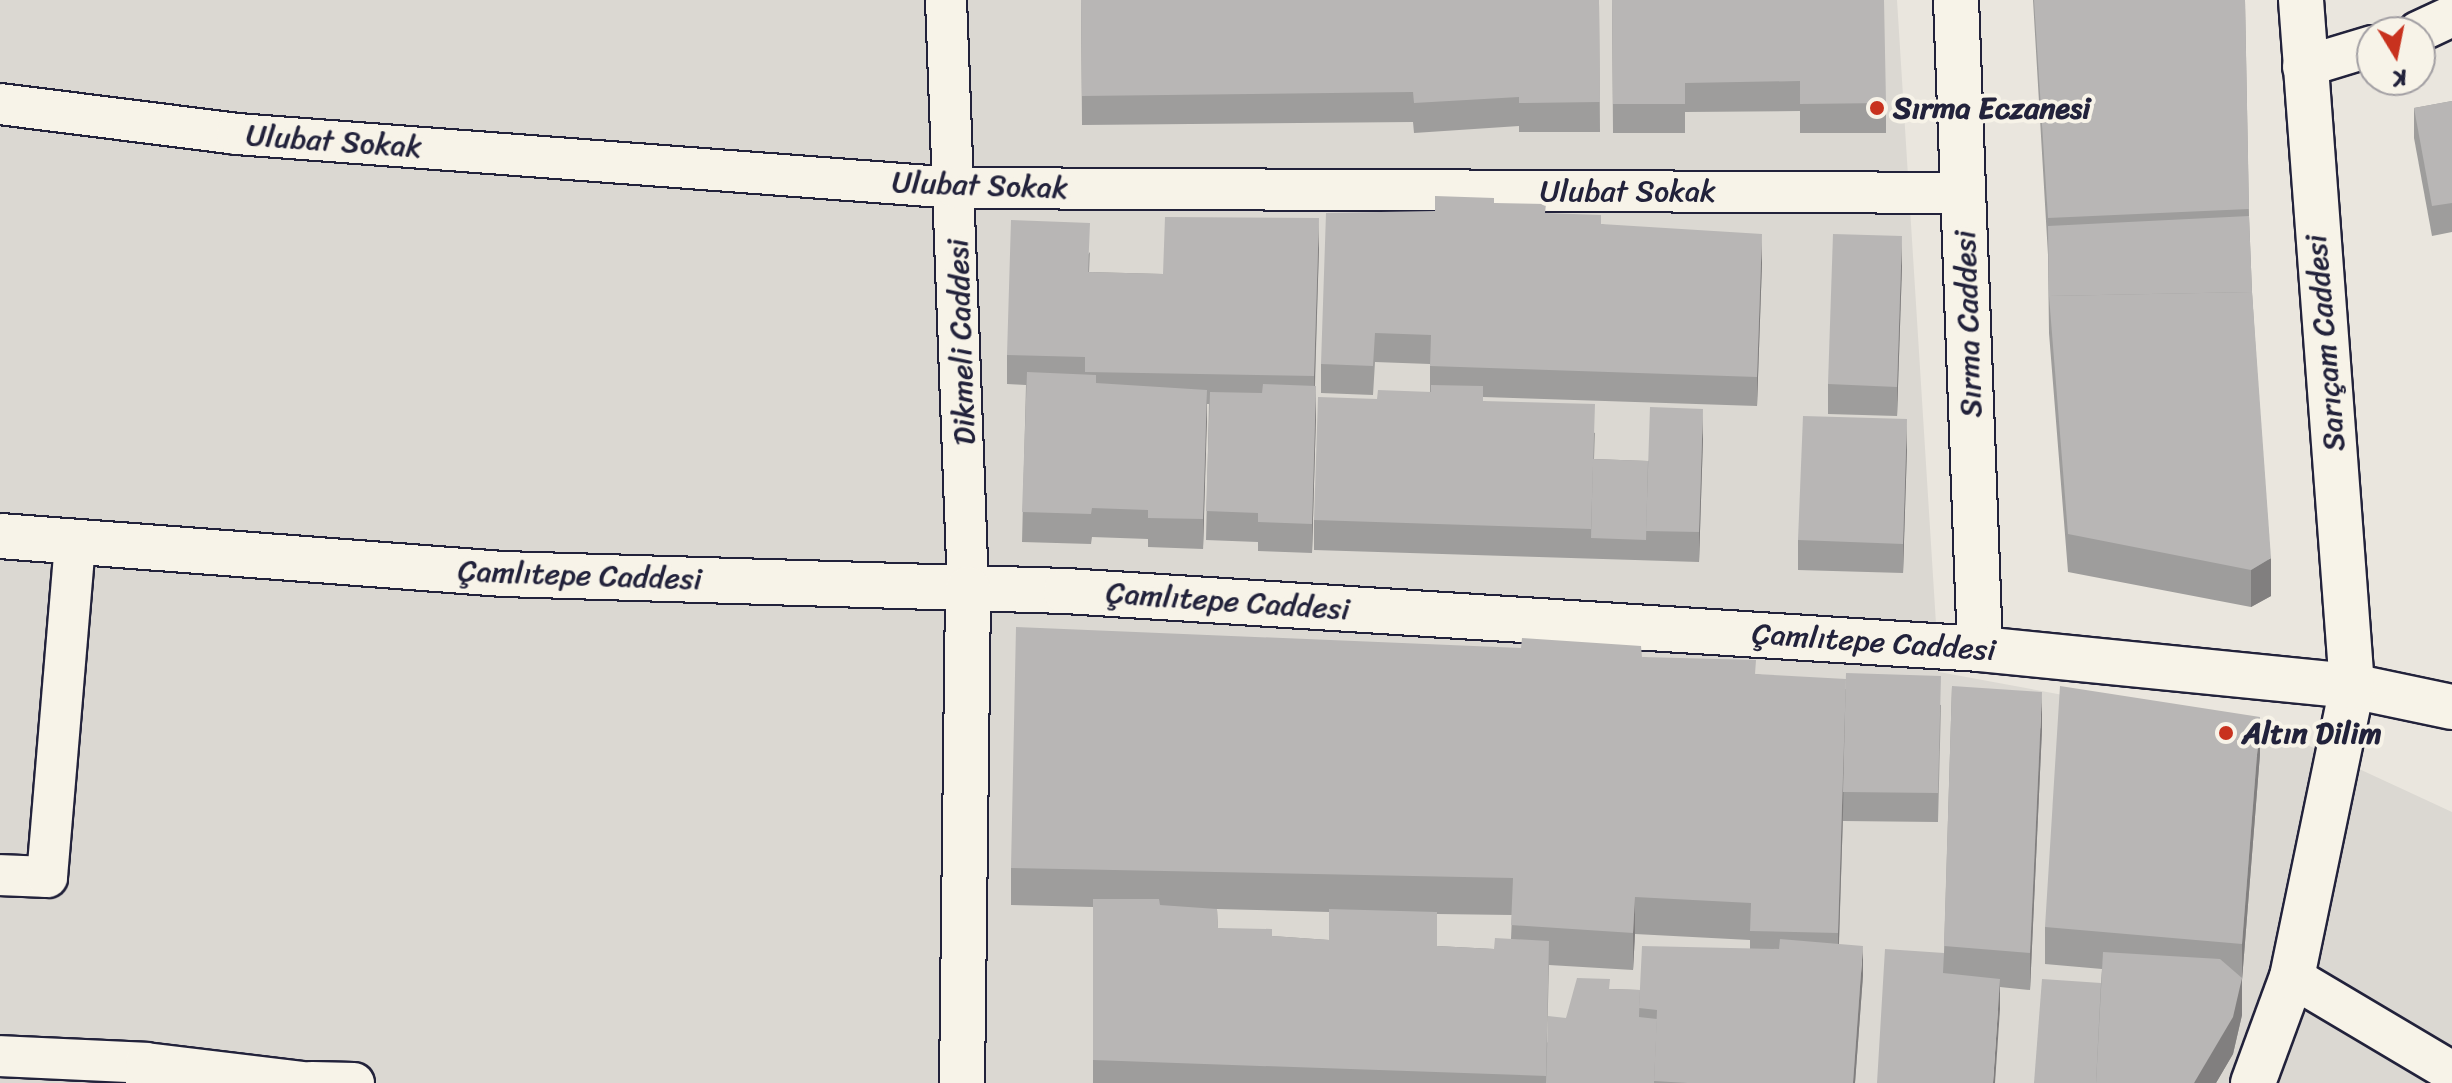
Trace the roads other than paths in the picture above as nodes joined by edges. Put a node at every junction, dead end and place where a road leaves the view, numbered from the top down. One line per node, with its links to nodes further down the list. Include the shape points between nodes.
1 (946, 0): 7 (street, Dikmeli Caddesi)
2 (1956, 0): 8 (street, Sırma Caddesi)
3 (2301, 0): 5 (street, Sarıçam Caddesi)
4 (2356, 51): 5 (street)
5 (2303, 67): 13 (street, Sarıçam Caddesi)
6 (0, 104): 7 (street, Ulubat Sokak, via 237,134)
7 (956, 188): 8 (street, Ulubat Sokak); 11 (street, Dikmeli Caddesi)
8 (1963, 193): 12 (street, Sırma Caddesi)
9 (0, 536): 10 (street, Çamlıtepe Caddesi)
10 (75, 541): 11 (street, Çamlıtepe Caddesi, via 503,574); 15 (street, via 47,877)
11 (968, 589): 12 (street, Çamlıtepe Caddesi); 22 (street)
12 (1980, 649): 13 (street, Çamlıtepe Caddesi)
13 (2352, 686): 14 (street, Çamlıtepe Caddesi); 16 (street, Sarıçam Caddesi)
14 (2452, 707)
15 (0, 875)
16 (2292, 977): 18 (street); 23 (street, Sarıçam Caddesi)
17 (0, 1056): 19 (street)
18 (2452, 1072)
19 (146, 1073): 20 (street)
20 (312, 1082): 21 (street)
21 (354, 1083)
22 (962, 1083)
23 (2253, 1083)

